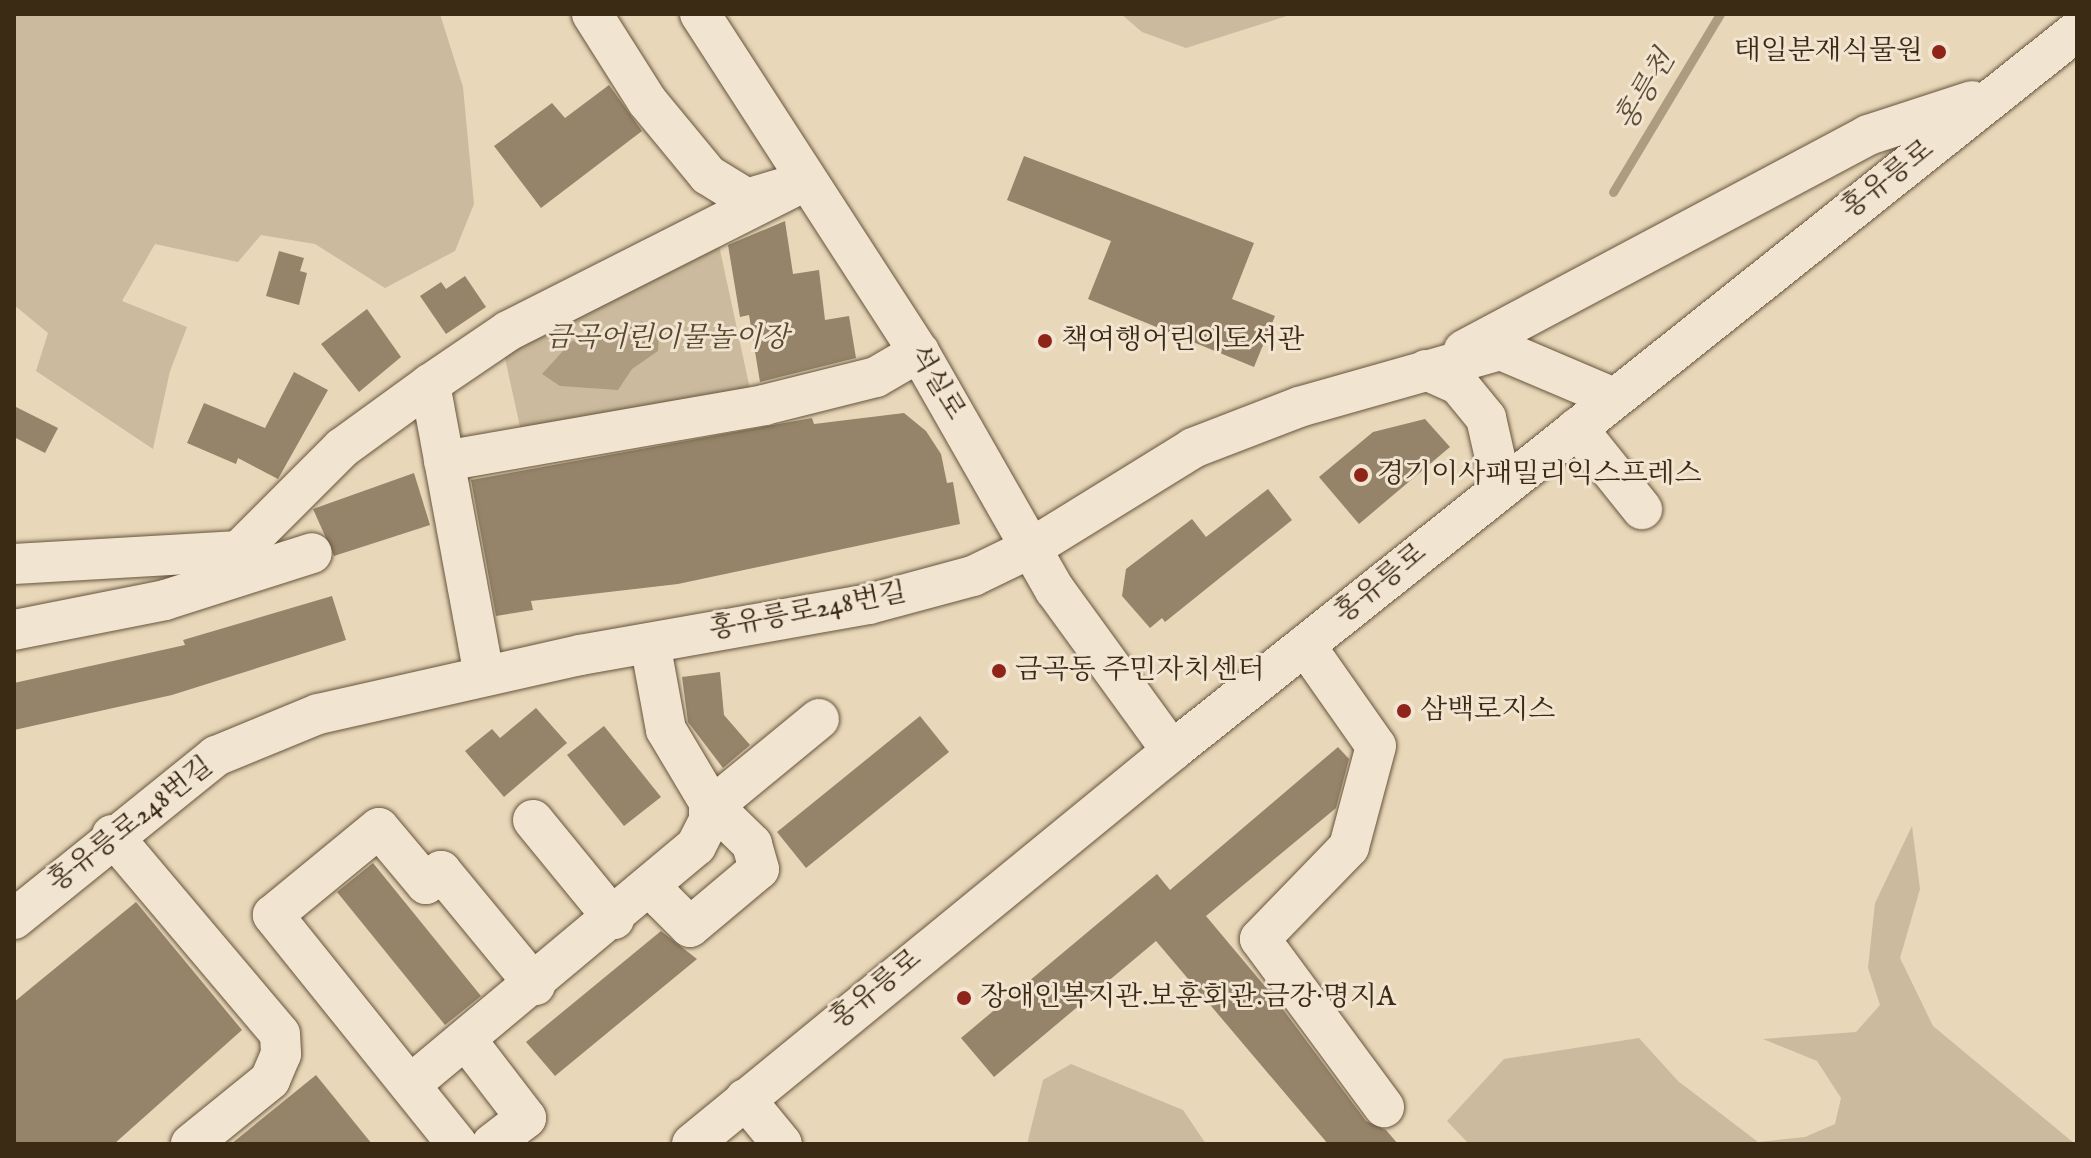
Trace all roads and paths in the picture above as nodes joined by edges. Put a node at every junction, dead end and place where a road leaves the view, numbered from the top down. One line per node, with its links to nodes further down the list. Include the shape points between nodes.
1 (592, 14): 5 (street, via 647,101 708,175 747,199)
2 (700, 14): 5 (street, 석실로)
3 (2077, 31): 4 (street, 홍유릉로)
4 (1999, 92): 7 (street, via 1868,135); 9 (street, 홍유릉로)
5 (805, 181): 6 (street, 석실로); 8 (street, via 508,331)
6 (919, 352): 11 (street, via 876,377 764,405); 14 (street, 석실로)
7 (1426, 370): 9 (street, 홍유릉로248번길, via 1501,350); 12 (street, via 1459,385 1486,418); 14 (street, 홍유릉로248번길, via 1299,407 1193,448)
8 (430, 384): 11 (street); 16 (street, via 342,448 239,551)
9 (1614, 398): 10 (street, 홍유릉로)
10 (1577, 428): 12 (street, 홍유릉로); 13 (street)
11 (444, 461): 20 (street)
12 (1502, 488): 19 (street, 홍유릉로)
13 (1642, 509)
14 (1033, 547): 18 (street, 홍유릉로248번길, via 973,576 869,604); 22 (street, 석실로, via 1055,590)
15 (312, 553): 17 (street, via 165,600)
16 (14, 564)
17 (14, 630)
18 (650, 643): 20 (street, 홍유릉로248번길); 23 (street, via 666,730)
19 (1305, 645): 22 (street, 홍유릉로); 33 (street, via 1376,746 1349,847 1260,939)
20 (484, 676): 25 (street, 홍유릉로248번길, via 318,714 216,756)
21 (819, 719): 23 (street)
22 (1172, 751): 32 (street, 홍유릉로)
23 (711, 804): 26 (street, via 696,846); 26 (street, via 752,844 759,869 690,927)
24 (533, 820): 28 (street)
25 (112, 835): 27 (street, 홍유릉로248번길); 34 (street, via 280,1034 281,1054 270,1080)
26 (651, 888): 28 (street)
27 (14, 919)
28 (614, 919): 29 (street)
29 (535, 985): 30 (street); 31 (street, via 441,871 426,884 379,828 273,915)
30 (467, 1041): 31 (street); 36 (street, via 526,1118)
31 (410, 1085): 35 (street)
32 (745, 1099): 37 (street, 홍유릉로); 38 (street)
33 (1384, 1107)
34 (191, 1144)
35 (457, 1144)
36 (492, 1144)
37 (692, 1144)
38 (782, 1144)

